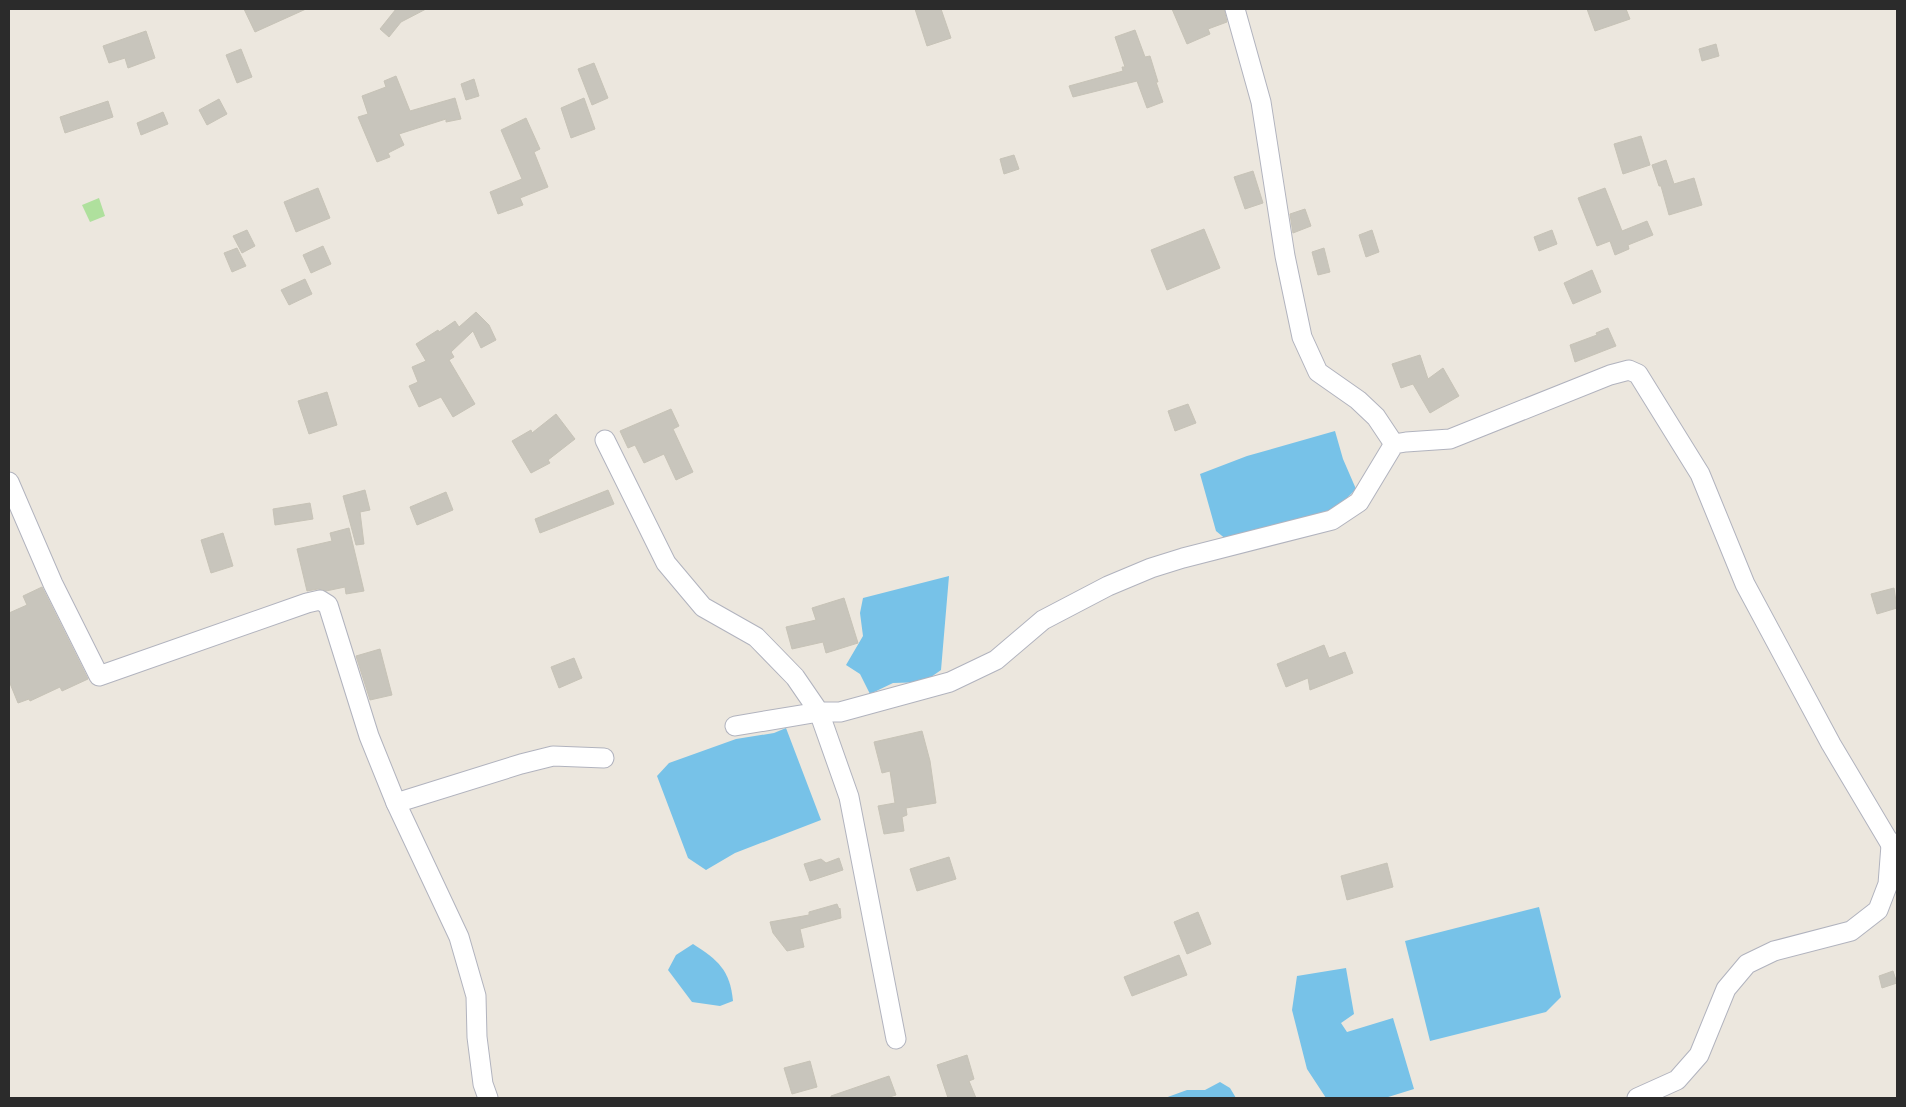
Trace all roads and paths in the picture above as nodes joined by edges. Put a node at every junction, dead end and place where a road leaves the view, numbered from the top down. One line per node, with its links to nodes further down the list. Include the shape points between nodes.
1 (1235, 9): 3 (street, via 1261,102 1285,256 1302,337 1318,372 1376,417)
2 (605, 440): 5 (street, via 666,563 703,607 756,637 795,677)
3 (1394, 444): 5 (street, via 1359,502 1332,520 1151,568 1043,620 996,660 950,682 840,712); 9 (street, via 1450,438 1610,375 1629,370 1638,374 1700,474 1745,584 1831,744)
4 (9, 482): 8 (street, via 99,676 307,603 320,600 328,605 369,736)
5 (820, 712): 6 (street); 10 (street, via 849,797)
6 (735, 726)
7 (604, 758): 8 (street, via 554,756)
8 (396, 803): 11 (street, via 460,937 476,996 482,1084)
9 (1894, 844): 12 (street, via 1888,884 1878,910 1851,931 1774,951 1747,964 1726,989 1699,1055 1677,1080)
10 (896, 1039)
11 (488, 1098)
12 (1637, 1098)

